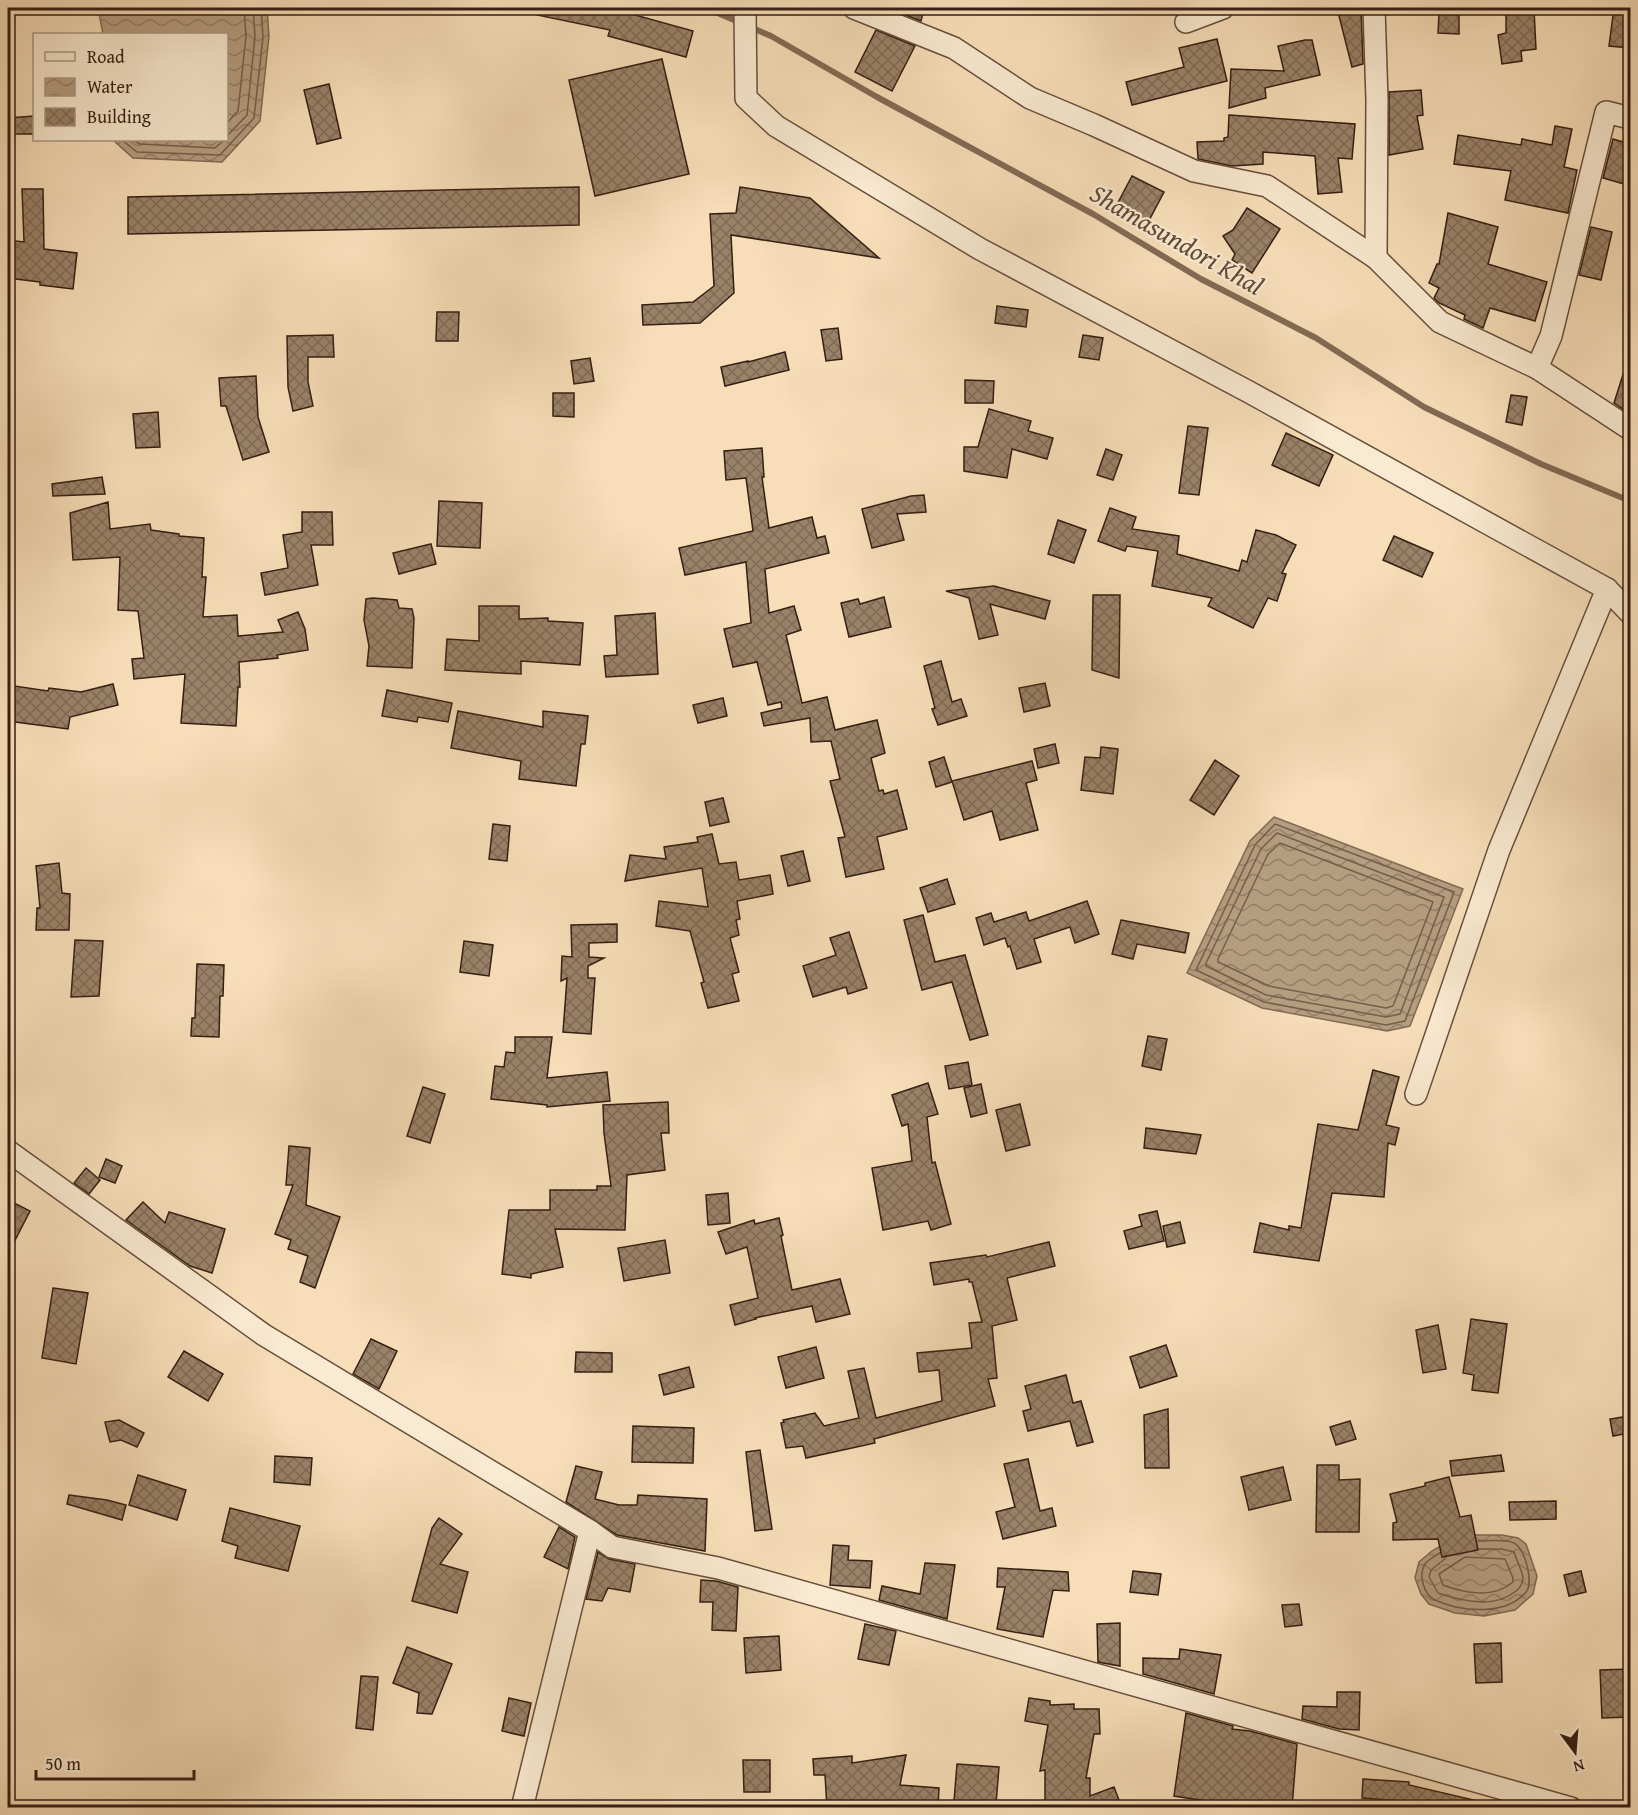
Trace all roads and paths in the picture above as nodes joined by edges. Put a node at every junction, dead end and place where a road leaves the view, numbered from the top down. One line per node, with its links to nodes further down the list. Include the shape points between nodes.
1 (745, 8): 10 (street, via 746,98 776,126 980,249)
2 (854, 8): 7 (street, via 954,48 1030,98 1194,171 1267,186)
3 (1223, 8): 5 (street)
4 (1374, 8): 7 (street)
5 (1186, 22)
6 (1630, 118): 8 (street, via 1606,112 1551,336)
7 (1376, 258): 8 (street, via 1440,322)
8 (1537, 368): 9 (street)
9 (1630, 429)
10 (1607, 589): 11 (street); 12 (street, via 1499,850)
11 (1630, 613)
12 (1416, 1094)
13 (8, 1151): 14 (street, via 264,1335)
14 (591, 1531): 15 (street); 16 (street, via 612,1547 717,1568)
15 (522, 1808)
16 (1571, 1808)

